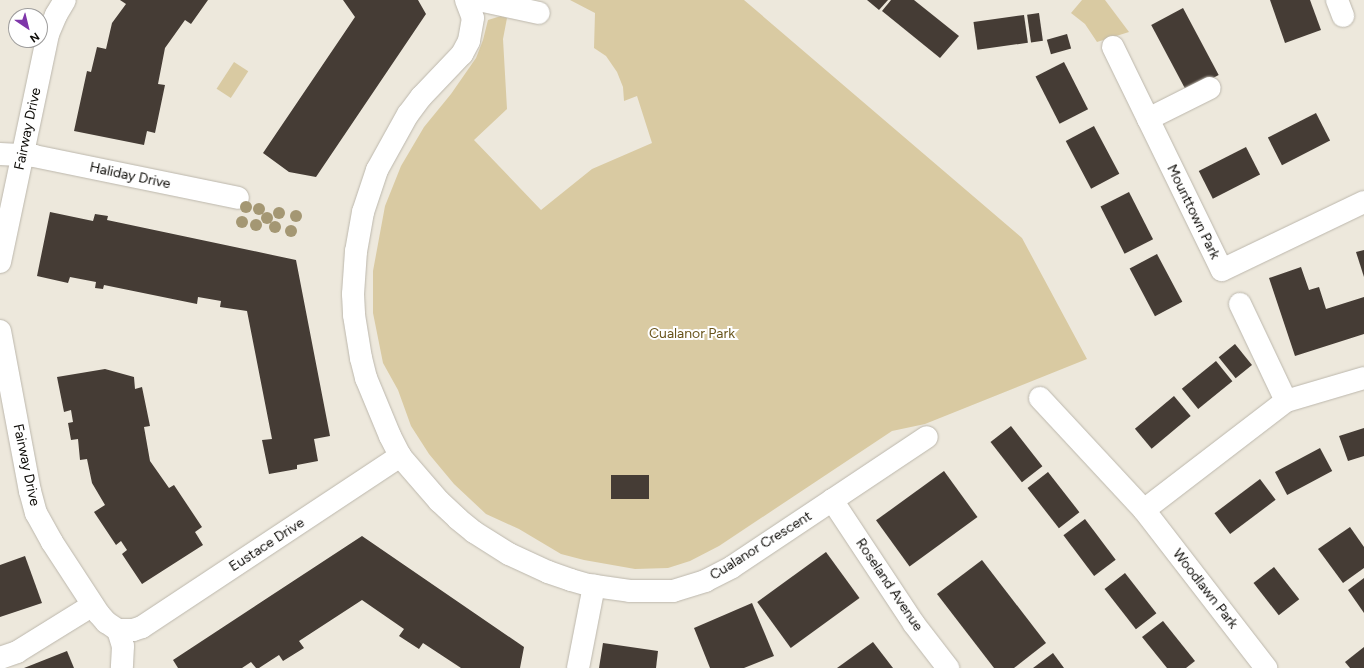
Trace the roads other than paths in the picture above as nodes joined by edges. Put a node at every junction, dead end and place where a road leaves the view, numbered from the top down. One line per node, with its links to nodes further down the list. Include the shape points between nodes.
1 (65, 0): 9 (street, Fairway Drive, via 48,34)
2 (466, 0): 20 (street, Cualanor Crescent, via 473,18 469,42 462,54 421,97 386,150 365,201 356,251 354,316 361,358 376,404)
3 (480, 0): 4 (street)
4 (539, 13)
5 (1113, 47): 7 (street, Mounttown Park)
6 (1210, 88): 7 (street)
7 (1148, 119): 11 (street, Mounttown Park, via 1222,270)
8 (0, 154): 9 (street, Haliday Drive)
9 (22, 155): 10 (street, Haliday Drive); 12 (street, Fairway Drive)
10 (238, 198)
11 (1364, 202)
12 (0, 262)
13 (1240, 304): 18 (street)
14 (0, 331): 16 (street, Fairway Drive)
15 (1364, 378): 18 (street)
16 (5, 383): 24 (street, Fairway Drive, via 36,513)
17 (1040, 398): 22 (street, Woodlawn Park)
18 (1286, 401): 22 (street)
19 (927, 437): 21 (street, Cualanor Crescent)
20 (400, 456): 23 (street, Cualanor Crescent, via 439,501 480,536 528,564); 25 (street, Eustace Drive, via 142,627)
21 (832, 500): 23 (street, Cualanor Crescent, via 732,567 694,586 673,591 651,592); 29 (street, Roseland Avenue, via 914,624)
22 (1144, 510): 30 (street, Woodlawn Park)
23 (594, 586): 28 (street)
24 (93, 605): 25 (street, Fairway Drive, via 106,622); 26 (street, via 17,652)
25 (125, 630): 27 (street)
26 (0, 658)
27 (122, 668)
28 (578, 668)
29 (948, 668)
30 (1266, 668)

